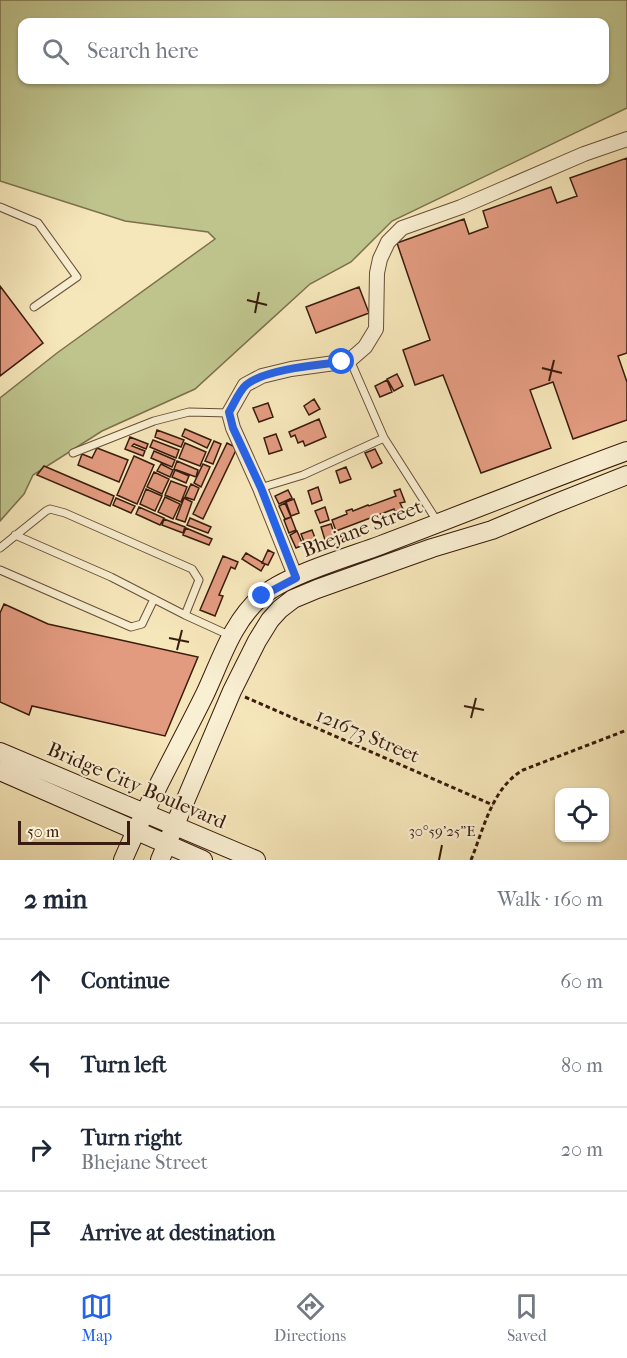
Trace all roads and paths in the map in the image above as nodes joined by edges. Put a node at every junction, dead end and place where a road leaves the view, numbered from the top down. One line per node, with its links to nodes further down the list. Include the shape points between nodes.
1 (627, 139): 4 (street, via 402,228 388,242 380,259 376,329 365,347)
2 (0, 207): 3 (lane, via 38,223 77,277)
3 (34, 307)
4 (350, 360): 5 (street, via 262,376 245,385); 6 (lane)
5 (229, 412): 8 (lane, via 189,412 154,421); 10 (street)
6 (384, 438): 10 (lane, via 303,475); 11 (lane)
7 (627, 451): 11 (street, Bhejane Street)
8 (73, 453)
9 (627, 475): 19 (street, Bhejane Street, via 492,530 293,599 262,631)
10 (261, 488): 15 (street)
11 (439, 523): 15 (street, Bhejane Street)
12 (15, 535): 13 (lane); 16 (lane); 17 (lane, via 50,509 180,562 192,569 199,580)
13 (0, 548)
14 (0, 570): 16 (lane, via 131,627 142,624)
15 (296, 578): 18 (street, Bhejane Street, via 262,596)
16 (154, 599): 17 (lane)
17 (185, 615): 18 (lane)
18 (231, 636): 24 (street, Bhejane Street)
19 (232, 692): 23 (path, 121673 Street); 25 (street, Bhejane Street)
20 (627, 730): 23 (path, via 523,770 506,782)
21 (0, 752): 24 (street, Bridge City Boulevard)
22 (0, 771): 26 (street)
23 (493, 805): 31 (path)
24 (144, 813): 25 (street, Bridge City Boulevard); 26 (street, Bhejane Street)
25 (176, 825): 27 (street, Bhejane Street); 30 (street, Bridge City Boulevard)
26 (135, 830): 27 (street); 28 (street, Bhejane Street)
27 (164, 852): 29 (street)
28 (123, 860)
29 (203, 860)
30 (256, 860)
31 (471, 860)

